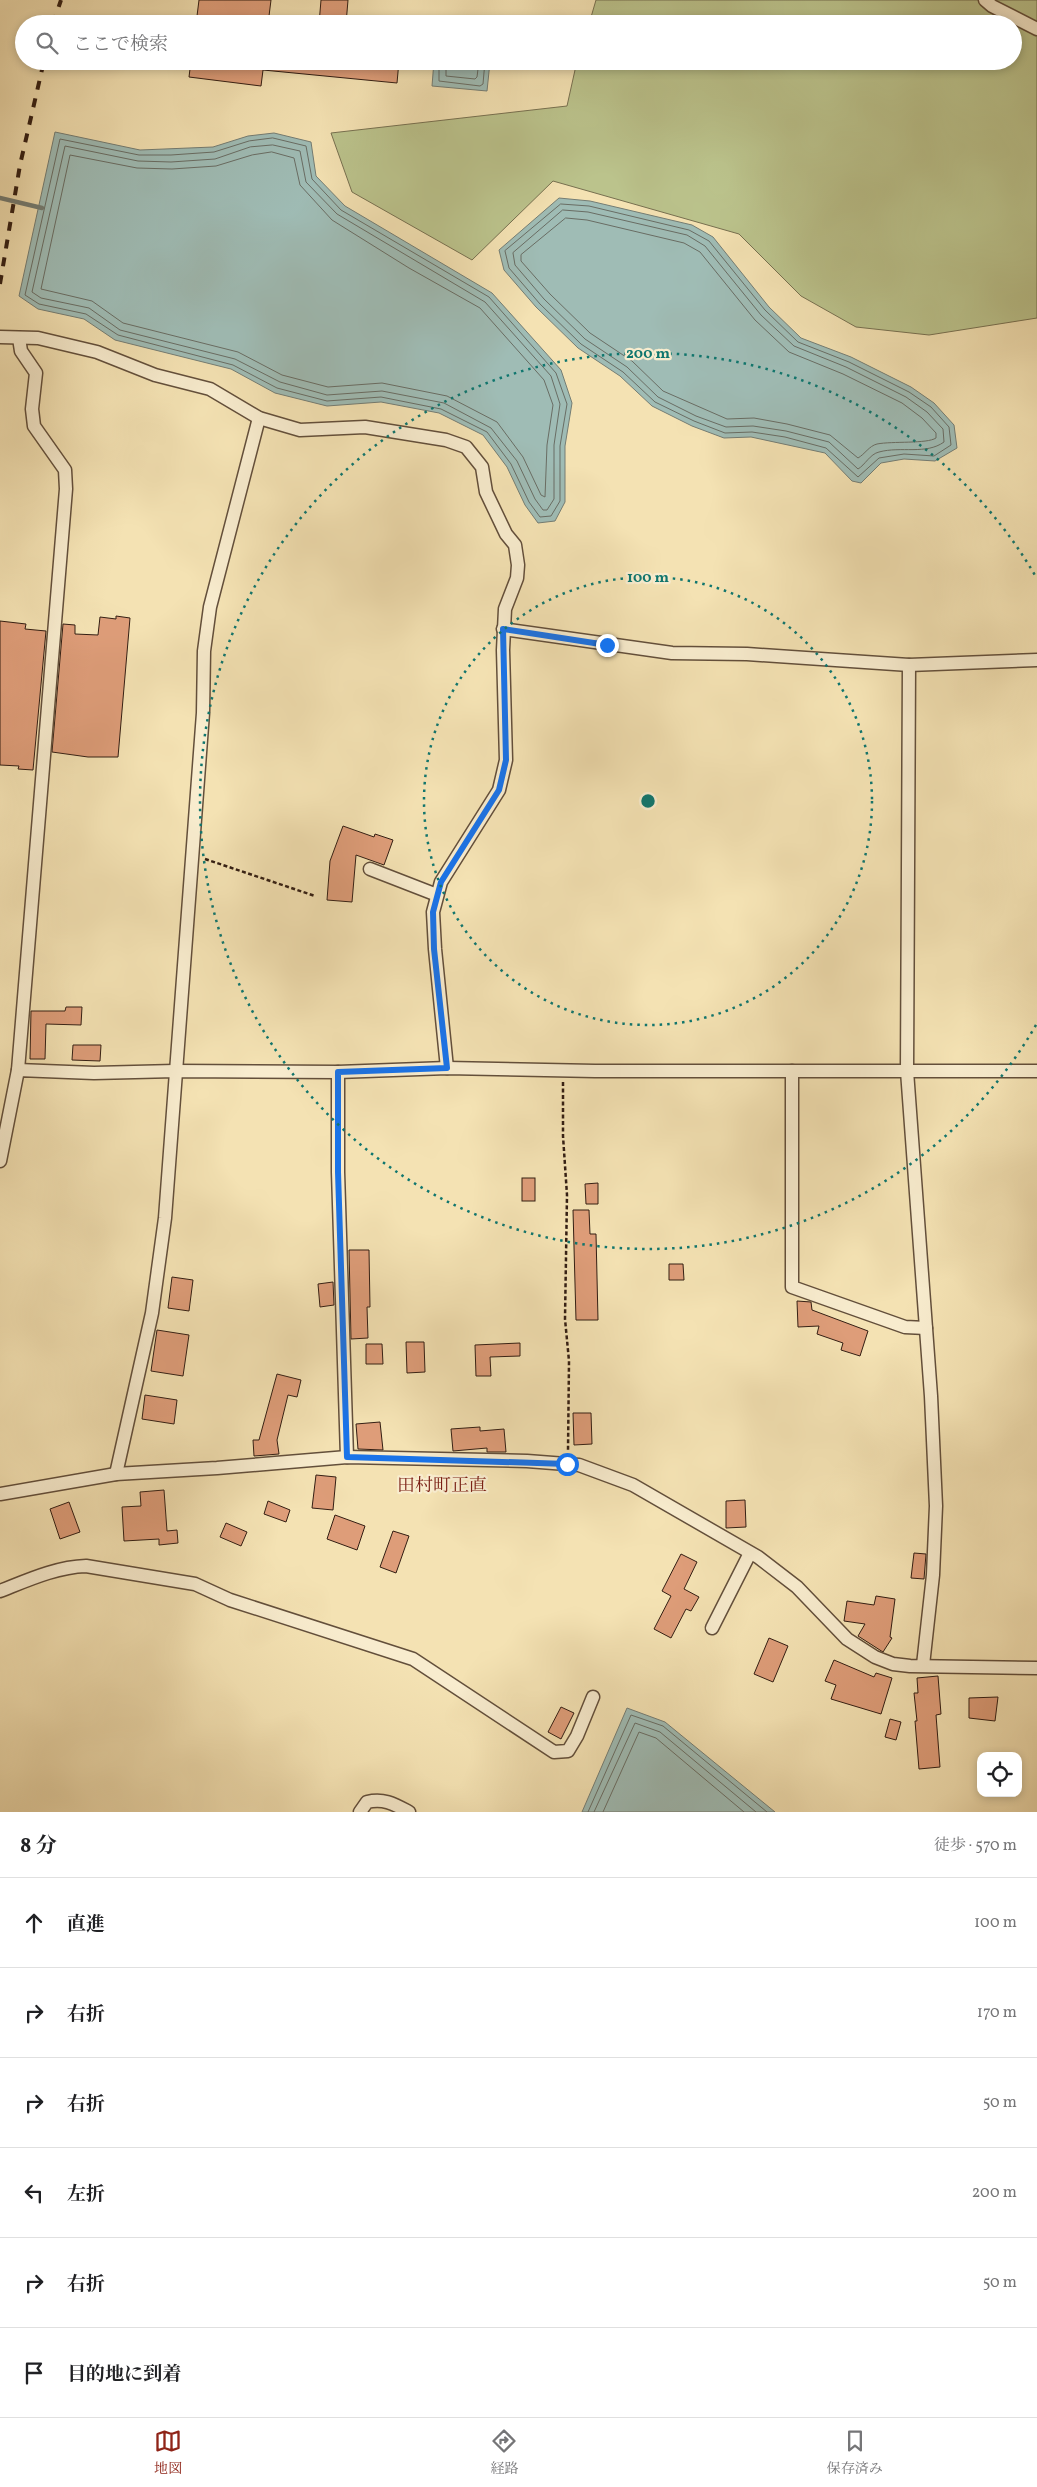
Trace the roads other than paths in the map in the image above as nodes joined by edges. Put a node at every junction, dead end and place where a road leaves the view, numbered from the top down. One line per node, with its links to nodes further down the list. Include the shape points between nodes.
1 (985, 0): 2 (street)
2 (1010, 15)
3 (1022, 21): 4 (street)
4 (1037, 29)
5 (0, 337): 6 (street)
6 (19, 338): 7 (street, via 38,338 97,352 155,375 200,386 225,396); 14 (street, via 21,351 36,373 32,409 34,426 65,470 66,489)
7 (259, 418): 8 (street, via 300,430 365,427 427,435 466,447 482,467 486,492 506,534 515,544 518,557 517,578 505,609); 15 (street, via 210,607 204,652)
8 (503, 629): 10 (street, via 672,653 747,654); 12 (street, via 506,760 499,790 441,882)
9 (1037, 660): 10 (street)
10 (909, 665): 17 (street)
11 (370, 869): 12 (street)
12 (437, 895): 13 (street, via 433,912 434,949)
13 (447, 1068): 16 (street); 19 (street)
14 (18, 1070): 15 (street, via 94,1073); 20 (street)
15 (175, 1070): 19 (street); 23 (street, via 165,1218 152,1313)
16 (792, 1071): 17 (street); 21 (street, via 792,1287 905,1327)
17 (907, 1071): 18 (street); 21 (street)
18 (1037, 1071)
19 (338, 1072): 22 (street)
20 (0, 1161)
21 (926, 1328): 28 (street, via 936,1506 933,1575)
22 (347, 1457): 23 (street); 25 (street, via 579,1465 633,1485)
23 (116, 1474): 24 (street)
24 (0, 1494)
25 (750, 1553): 27 (street); 28 (street, via 784,1575 847,1639 893,1664)
26 (0, 1591): 30 (street, via 51,1572 78,1567 99,1567 195,1584 230,1600 413,1659 554,1752 562,1753 571,1747)
27 (712, 1628)
28 (923, 1665): 29 (street)
29 (1037, 1668)
30 (593, 1697)
31 (360, 1812): 32 (street, via 367,1802 382,1800)
32 (409, 1812)

